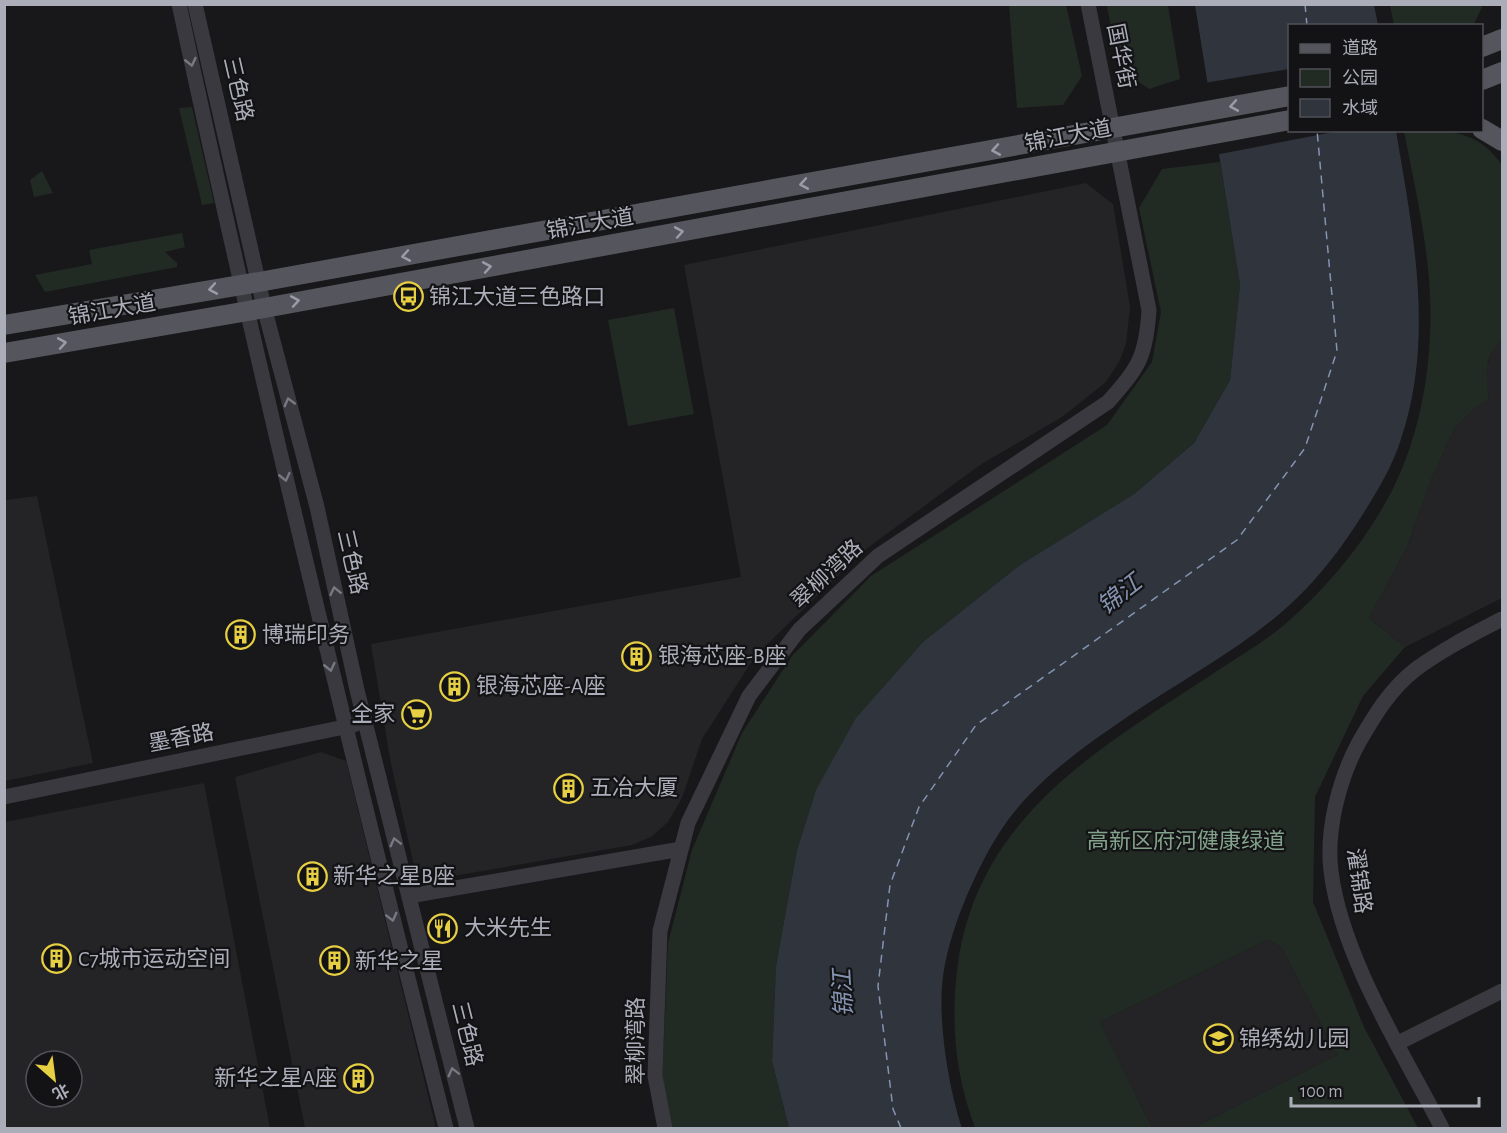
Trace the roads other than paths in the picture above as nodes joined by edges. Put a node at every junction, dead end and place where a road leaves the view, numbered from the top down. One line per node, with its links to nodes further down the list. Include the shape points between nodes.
1 (178, 4): 16 (street, 三色路, one-way to 16)
2 (195, 4): 16 (street, 三色路)
3 (1088, 4): 12 (street, 国华街)
4 (1503, 39): 5 (main road)
5 (1483, 47)
6 (1503, 72): 7 (main road)
7 (1483, 80)
8 (1483, 80): 9 (main road)
9 (1503, 88)
10 (1288, 96): 12 (main road, 锦江大道, one-way to 12)
11 (1288, 120): 15 (main road, 锦江大道)
12 (1113, 129): 15 (street, 国华街); 16 (main road, 锦江大道, one-way to 16)
13 (1483, 130): 14 (main road)
14 (1503, 141)
15 (1117, 151): 17 (main road, 锦江大道, one-way to 15); 24 (street, 翠柳湾路, via 1149,310 1147,344 1132,375 1108,402 878,556 800,630 749,696 688,823)
16 (251, 283): 17 (street, 三色路); 18 (main road, 锦江大道, one-way to 18)
17 (256, 309): 19 (main road, 锦江大道, one-way to 17); 21 (street, 三色路, one-way to 17, via 316,507); 22 (street, 三色路, one-way to 22)
18 (4, 325)
19 (4, 353)
20 (1503, 618): 27 (street, 濯锦路, via 1415,670 1379,706 1347,765 1336,807 1330,870 1342,927)
21 (365, 723): 22 (street, 墨香路); 25 (street, 三色路, one-way to 21)
22 (345, 728): 23 (street, 墨香路); 28 (street, 三色路, one-way to 28)
23 (4, 797)
24 (681, 849): 25 (street); 30 (street, 翠柳湾路, via 660,931 655,1076)
25 (409, 896): 29 (street, 三色路, one-way to 25)
26 (1503, 991): 27 (street)
27 (1398, 1044): 31 (street, 濯锦路)
28 (446, 1128)
29 (467, 1128)
30 (665, 1128)
31 (1442, 1128)

